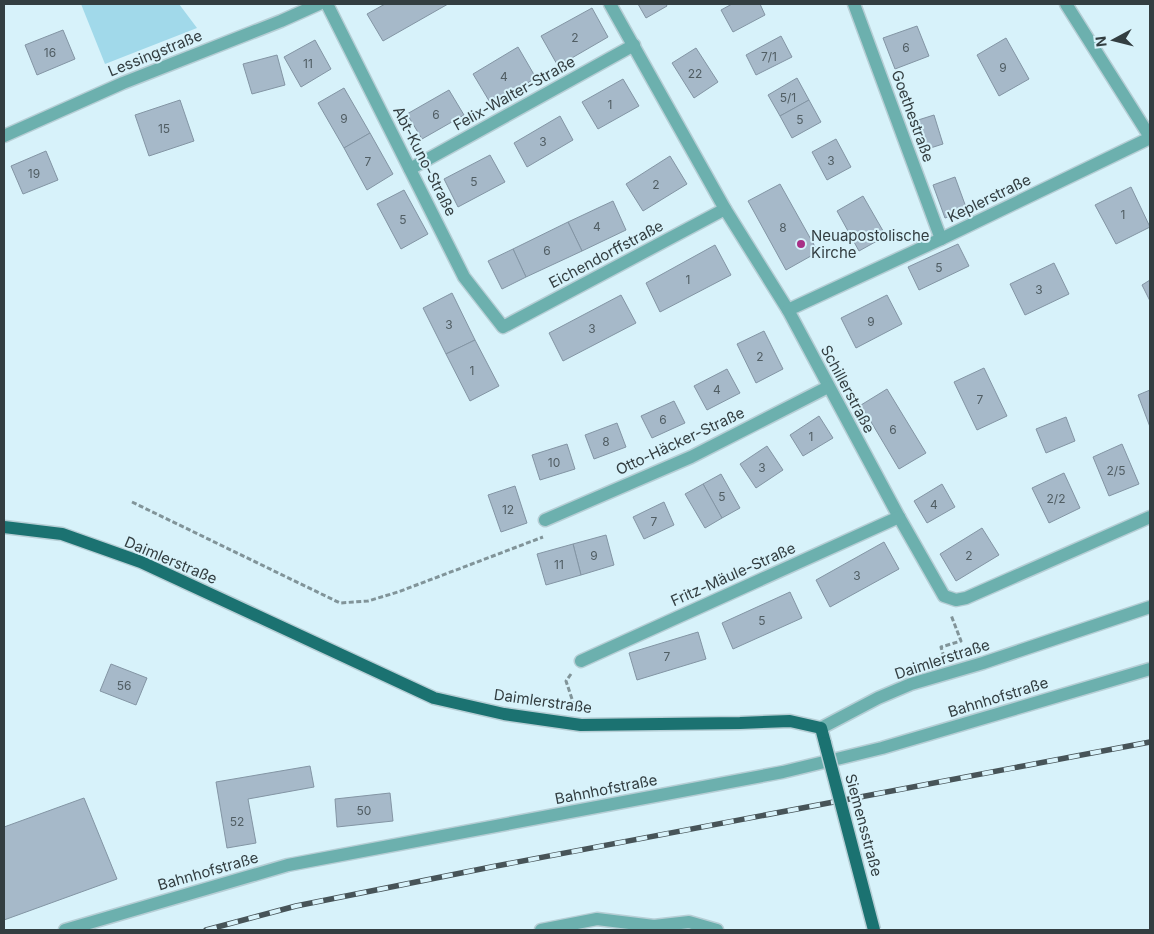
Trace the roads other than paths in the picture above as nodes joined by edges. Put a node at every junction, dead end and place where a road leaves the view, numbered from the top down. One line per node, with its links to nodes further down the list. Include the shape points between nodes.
1 (319, 4): 7 (street, Lessingstraße, via 123,83)
2 (327, 4): 9 (street, Abt-Kuno-Straße)
3 (610, 4): 6 (street, Schillerstraße)
4 (854, 4): 11 (street, Goethestraße)
5 (1066, 4): 8 (street)
6 (634, 45): 9 (street, Felix-Walter-Straße); 10 (street, Schillerstraße)
7 (4, 136)
8 (1150, 138): 11 (street, Keplerstraße)
9 (410, 169): 13 (street, Abt-Kuno-Straße, via 464,278)
10 (726, 210): 12 (street, Schillerstraße); 13 (street, Eichendorffstraße)
11 (941, 239): 12 (street, Keplerstraße)
12 (788, 310): 14 (street, Schillerstraße)
13 (502, 328)
14 (828, 386): 15 (street, Schillerstraße); 17 (street, Otto-Häcker-Straße, via 690,457)
15 (899, 517): 16 (street, Schillerstraße, via 944,596 956,600); 20 (street, Fritz-Mäule-Straße)
16 (1150, 517)
17 (545, 520)
18 (4, 527): 22 (main road, Daimlerstraße, via 62,534 141,562 434,698 504,714 581,725 790,721)
19 (1150, 607): 22 (street, Daimlerstraße, via 911,684)
20 (580, 661)
21 (1150, 669): 23 (street, Bahnhofstraße, via 882,748 783,772 288,865)
22 (821, 728): 26 (main road, Siemensstraße, bridge)
23 (65, 930)
24 (541, 930): 25 (street, via 597,919 654,926 689,922)
25 (716, 930)
26 (874, 930)

